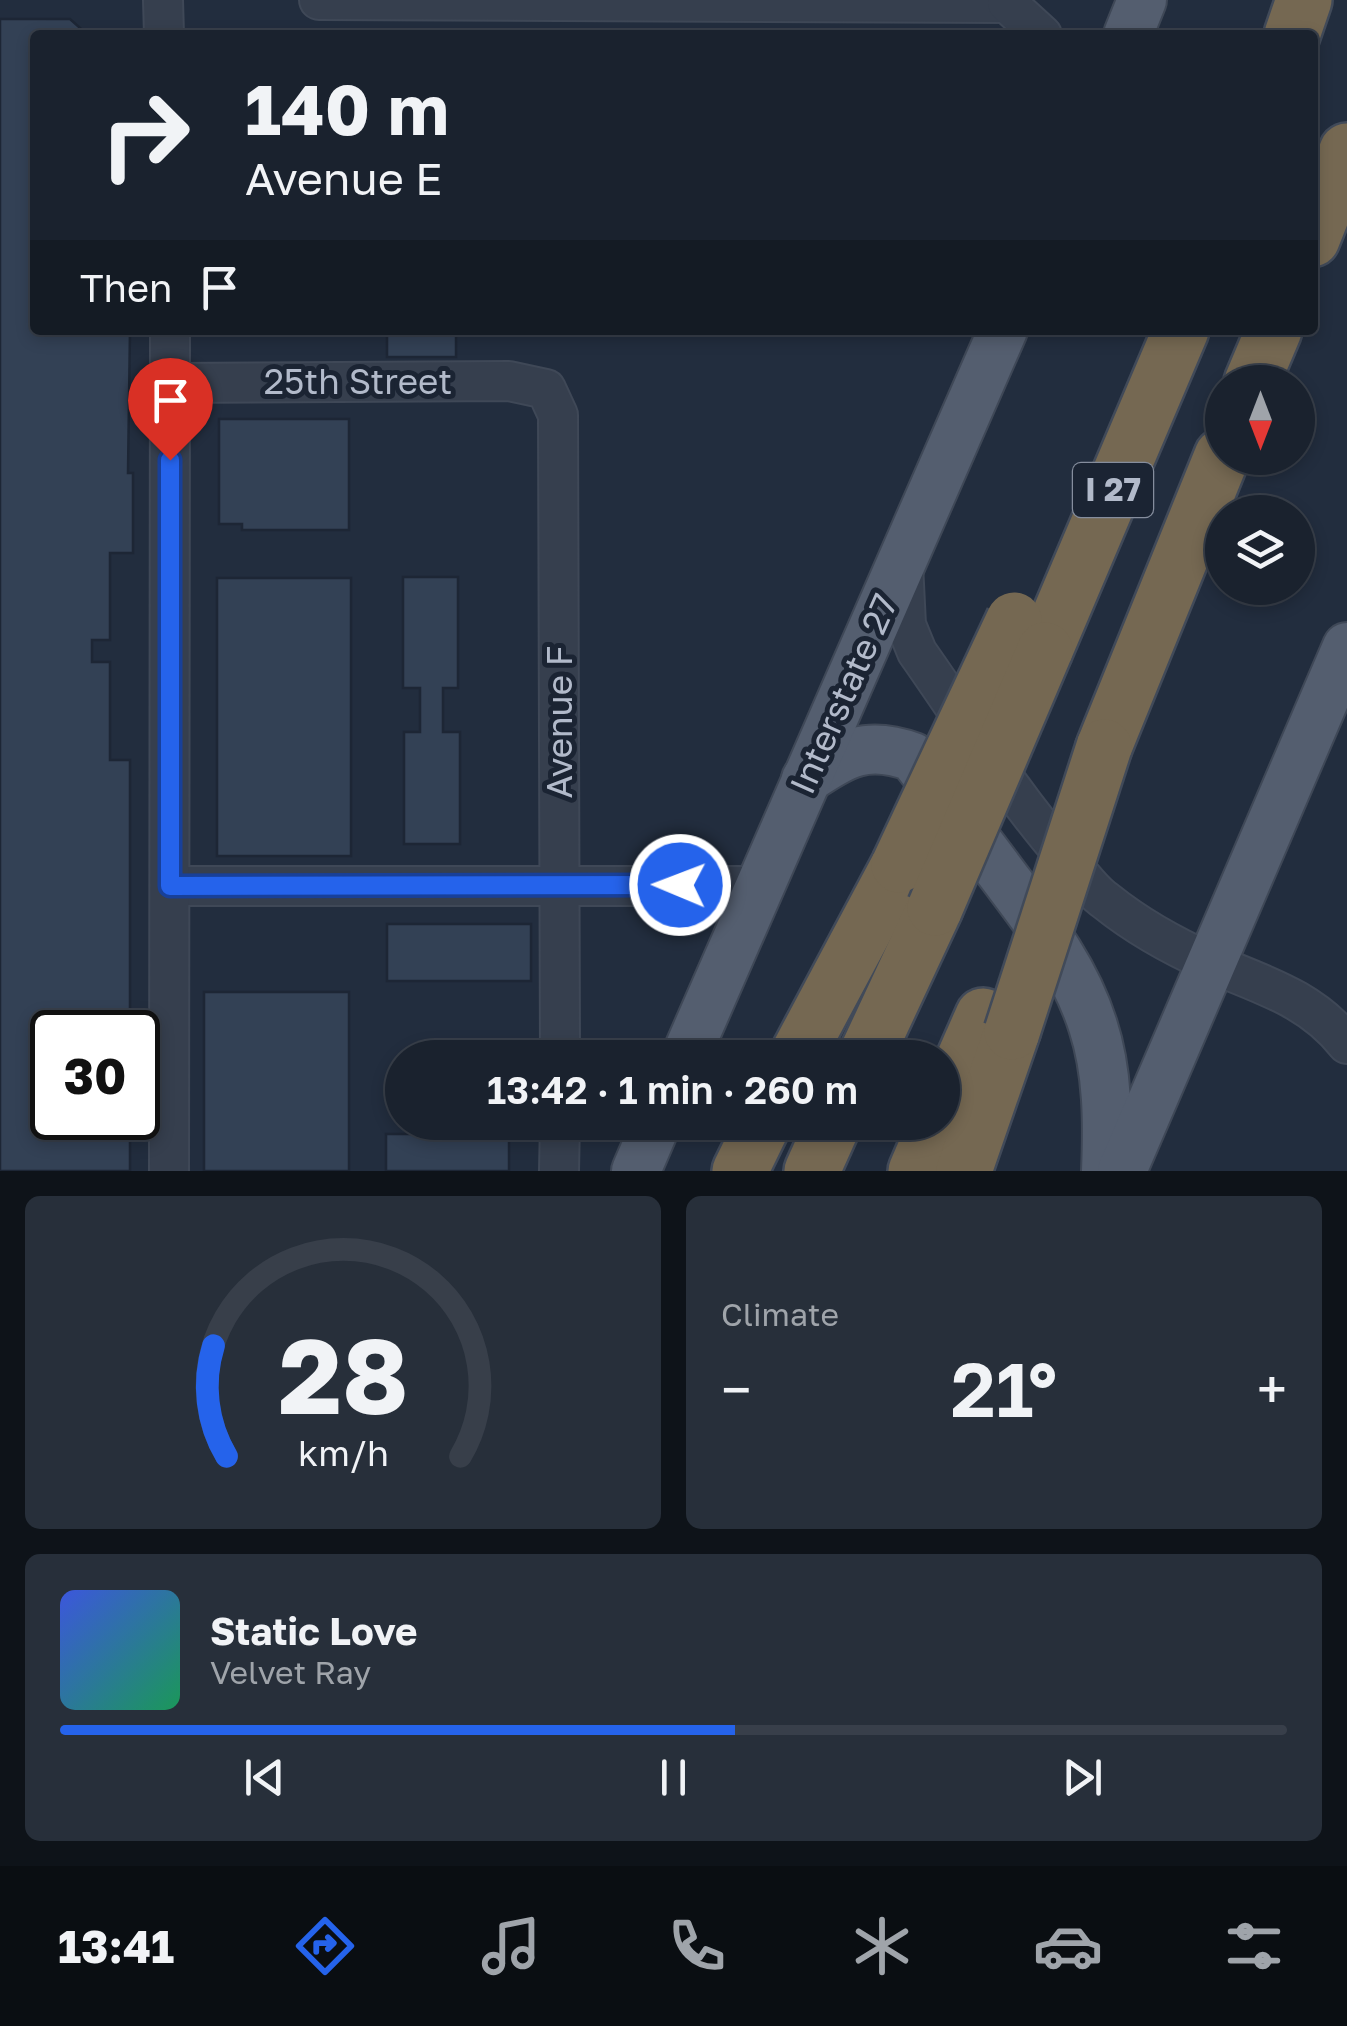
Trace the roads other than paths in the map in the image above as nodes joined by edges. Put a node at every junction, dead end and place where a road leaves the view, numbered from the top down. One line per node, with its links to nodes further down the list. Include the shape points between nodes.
1 (163, 0): 7 (street)
2 (319, 0): 6 (street)
3 (1142, 0): 9 (main road)
4 (1286, 0): 10 (highway)
5 (1304, 0): 11 (highway)
6 (1010, 1): 8 (street)
7 (164, 30)
8 (1037, 30)
9 (1130, 30)
10 (1281, 30)
11 (1294, 30)
12 (1347, 151): 13 (highway)
13 (1325, 225)
14 (170, 335): 19 (street)
15 (1001, 335): 22 (main road, Interstate 27)
16 (1179, 335): 23 (highway, I 27)
17 (1272, 335): 18 (highway)
18 (1259, 365)
19 (170, 382): 20 (street, 25th Street, via 509,381); 27 (street)
20 (546, 388): 26 (street, Avenue F, via 558,415)
21 (1214, 475): 30 (highway, I 27, bridge)
22 (903, 562): 25 (main road, Interstate 27); 29 (street, via 906,625 917,652 1042,830 1102,899)
23 (1030, 635): 33 (highway, bridge); 34 (highway, I 27, bridge, via 935,908)
24 (1347, 647): 29 (main road)
25 (806, 779): 28 (main road, Interstate 27); 49 (main road, via 869,747 913,758 1054,943 1080,990 1103,1068)
26 (561, 884): 27 (street); 28 (street); 31 (street, Avenue F)
27 (170, 886): 42 (street)
28 (760, 886): 32 (main road, Interstate 27)
29 (1212, 964): 35 (street, via 1308,1006); 50 (main road)
30 (1001, 1017): 36 (highway); 48 (highway)
31 (560, 1040)
32 (694, 1040)
33 (806, 1040)
34 (873, 1040)
35 (1347, 1044)
36 (960, 1082)
37 (560, 1140): 43 (street)
38 (649, 1140): 44 (main road)
39 (755, 1140): 45 (highway)
40 (826, 1140): 46 (highway)
41 (929, 1140): 47 (highway)
42 (169, 1171)
43 (560, 1171)
44 (636, 1171)
45 (740, 1171)
46 (812, 1171)
47 (916, 1171)
48 (964, 1171)
49 (1106, 1171)
50 (1122, 1171)

